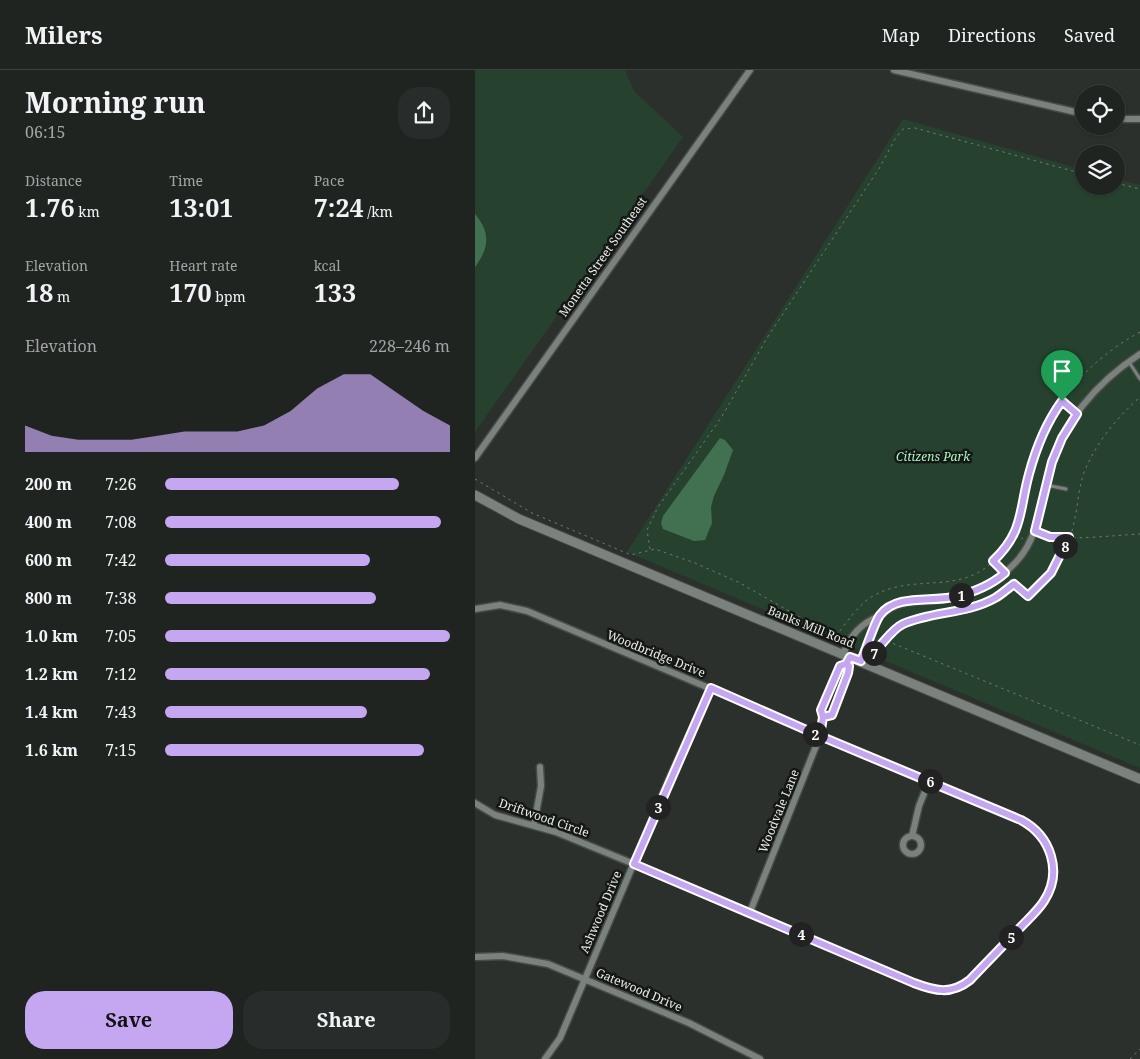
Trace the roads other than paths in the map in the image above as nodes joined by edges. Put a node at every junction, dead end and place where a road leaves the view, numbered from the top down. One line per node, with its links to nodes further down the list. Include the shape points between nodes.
1 (750, 70): 9 (street, Monetta Street Southeast)
2 (894, 70): 3 (street)
3 (1075, 112)
4 (1140, 119): 5 (street)
5 (1125, 120)
6 (1140, 354): 7 (street)
7 (1128, 362): 8 (lane); 10 (street, via 1101,385 1077,414 1056,450)
8 (1140, 378)
9 (475, 458)
10 (1046, 485): 11 (lane); 14 (street, via 1029,544 1005,573 964,595 940,600 906,601)
11 (1066, 490)
12 (475, 495): 15 (street, Banks Mill Road, via 519,518)
13 (475, 609): 17 (street, Woodbridge Drive, via 500,605 527,611)
14 (879, 616): 15 (street, via 862,624 847,644); 16 (street)
15 (846, 658): 16 (street, Banks Mill Road); 18 (street, Woodvale Lane, via 821,710); 18 (street, via 850,669 832,715)
16 (863, 658): 21 (street, Banks Mill Road)
17 (711, 688): 19 (street, Woodbridge Drive); 26 (street, Ashwood Drive)
18 (823, 717): 19 (street, Woodvale Lane)
19 (820, 736): 22 (street, Woodbridge Drive); 27 (street, Woodvale Lane)
20 (540, 766): 24 (street, via 541,786)
21 (1140, 779)
22 (929, 780): 25 (street); 27 (street, Woodbridge Drive, via 1029,824 1045,839 1053,860 1052,880 1043,902 963,985 945,991 932,990)
23 (475, 803): 24 (street, Driftwood Circle, via 495,815)
24 (534, 825): 26 (street, Driftwood Circle)
25 (912, 836)
26 (634, 864): 27 (street, Woodbridge Drive); 29 (street, Ashwood Drive)
27 (750, 912)
28 (475, 957): 29 (street, Gatewood Drive, via 535,960)
29 (585, 979): 30 (street, Ashwood Drive, via 560,1038); 31 (street, Gatewood Drive, via 689,1023)
30 (545, 1059)
31 (760, 1059)

